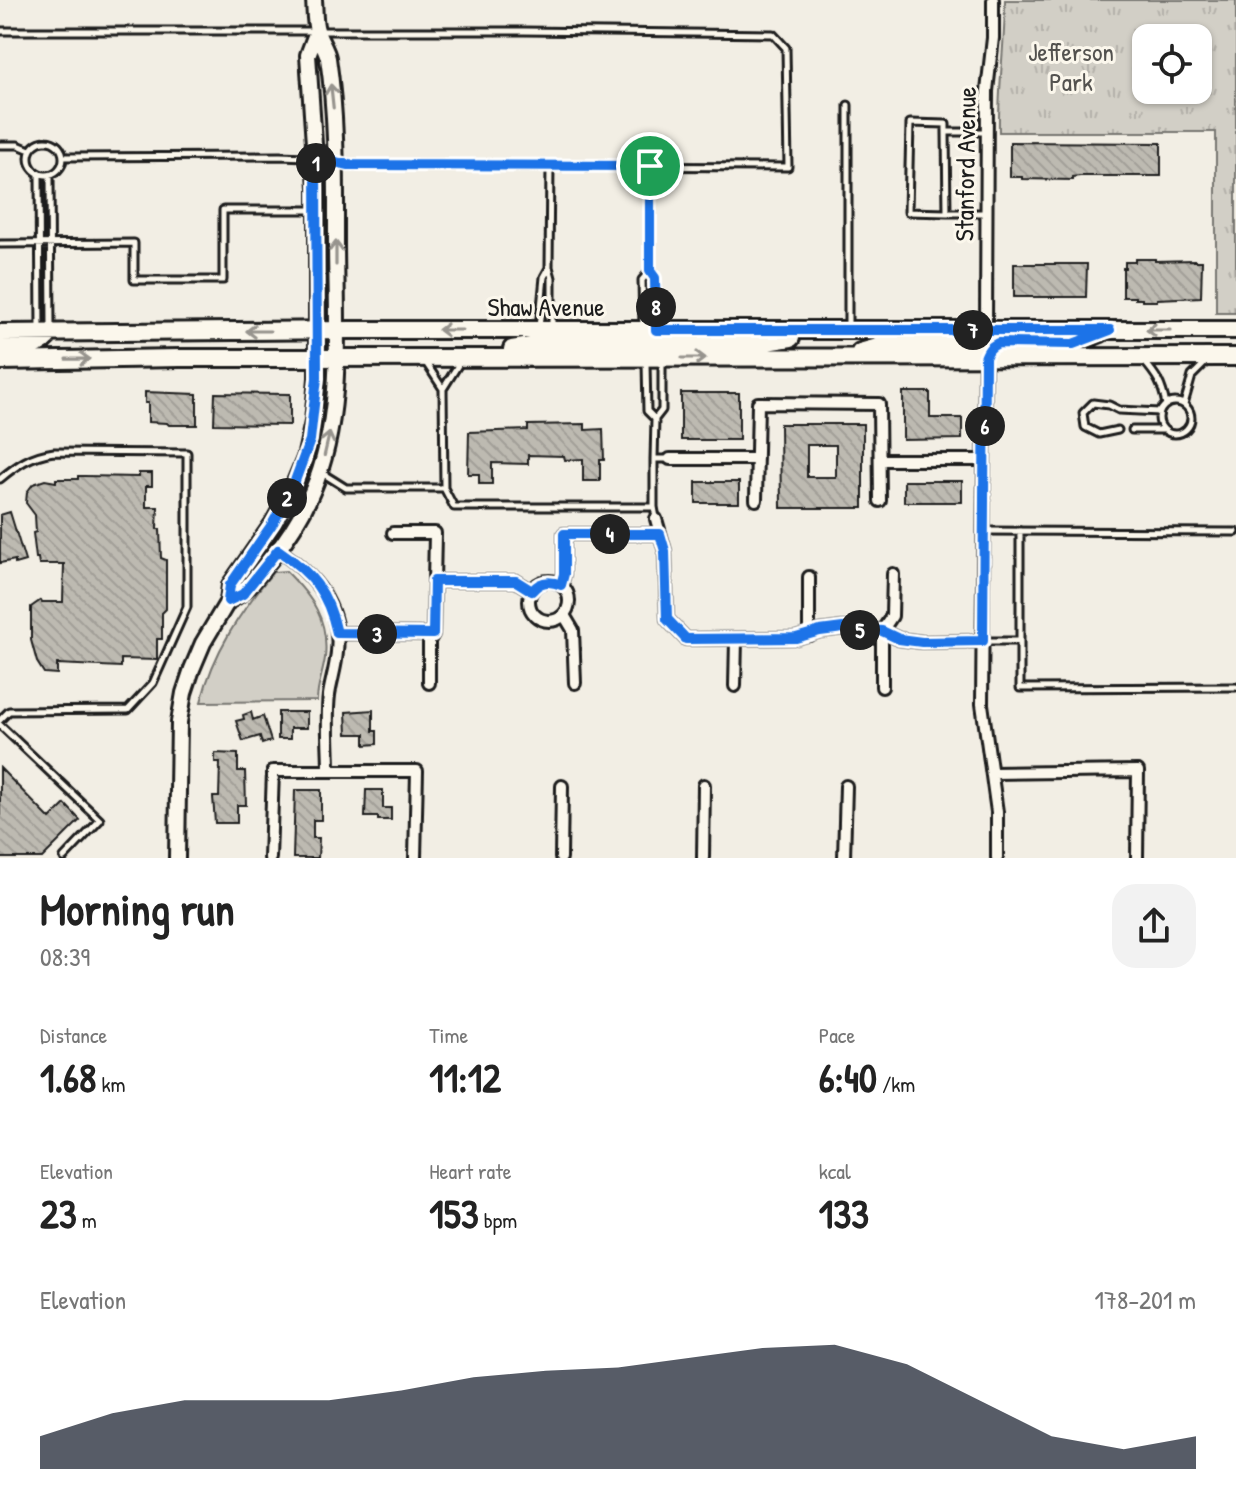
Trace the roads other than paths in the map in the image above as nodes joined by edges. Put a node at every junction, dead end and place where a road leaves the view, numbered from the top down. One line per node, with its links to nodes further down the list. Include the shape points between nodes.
1 (314, 0): 4 (main road)
2 (993, 0): 7 (street, Stanford Avenue)
3 (0, 31): 4 (lane)
4 (317, 31): 11 (main road, via 308,55); 12 (main road, one-way to 4, via 328,54); 14 (lane, via 773,34 786,48 788,167)
5 (848, 105): 27 (lane)
6 (946, 132): 7 (lane); 18 (lane); 18 (lane, via 946,124 910,123 908,212)
7 (987, 132): 19 (street, Stanford Avenue)
8 (0, 145): 9 (lane)
9 (30, 150): 10 (lane, via 50,141); 15 (lane, via 30,164)
10 (63, 157): 11 (lane); 16 (lane)
11 (316, 158): 12 (lane); 17 (main road)
12 (336, 163): 13 (lane); 32 (main road, one-way to 12)
13 (550, 166): 14 (lane); 23 (lane)
14 (650, 166): 24 (lane)
15 (39, 174): 16 (lane); 21 (lane)
16 (50, 175): 22 (lane)
17 (317, 210): 22 (lane, via 223,210 223,280 134,280 134,243); 31 (main road)
18 (947, 213): 19 (lane)
19 (986, 213): 28 (street, Stanford Avenue)
20 (0, 244): 21 (lane)
21 (40, 244): 22 (lane); 33 (lane)
22 (51, 244): 33 (lane)
23 (549, 267): 25 (lane); 25 (lane, via 544,277)
24 (650, 271): 26 (lane, via 655,278); 26 (lane, via 642,280)
25 (546, 330): 26 (main road, Shaw Avenue); 32 (main road, Shaw Avenue, one-way to 32)
26 (650, 330): 27 (main road, Shaw Avenue); 37 (main road, via 650,341 642,344 543,344)
27 (848, 330): 28 (main road, Shaw Avenue); 43 (main road, via 753,344 664,344 656,347)
28 (986, 330): 29 (main road, Shaw Avenue); 44 (main road, via 978,343 885,345)
29 (1110, 330): 30 (main road, Shaw Avenue, one-way to 29); 45 (main road, via 1073,344 998,343)
30 (1236, 330)
31 (317, 331): 32 (main road, Shaw Avenue); 33 (main road, Shaw Avenue, one-way to 33); 41 (main road)
32 (336, 331): 42 (main road)
33 (46, 332): 34 (main road, Shaw Avenue); 35 (main road, via 41,344)
34 (0, 333)
35 (0, 347)
36 (422, 357): 37 (main road, Shaw Avenue); 42 (main road, Shaw Avenue); 47 (lane)
37 (463, 357): 43 (main road, Shaw Avenue); 47 (lane)
38 (1139, 357): 39 (main road, Shaw Avenue); 45 (main road, Shaw Avenue); 49 (lane, via 1156,375)
39 (1211, 357): 40 (main road, Shaw Avenue); 48 (lane, via 1192,376)
40 (1236, 357)
41 (317, 358): 42 (main road, Shaw Avenue); 46 (main road, Shaw Avenue, one-way to 41); 55 (main road)
42 (336, 358): 61 (main road, one-way to 42, via 331,425)
43 (654, 358): 44 (main road, Shaw Avenue, one-way to 44); 51 (lane, via 662,410); 51 (lane, via 647,411)
44 (840, 358): 45 (main road, Shaw Avenue)
45 (985, 358): 60 (street)
46 (0, 361)
47 (443, 389): 63 (lane)
48 (1184, 404): 49 (lane); 54 (lane, via 1191,413 1188,428 1174,434)
49 (1166, 405): 50 (lane)
50 (1160, 412): 52 (lane, via 1093,403 1083,413 1085,427 1099,434); 54 (lane)
51 (655, 419): 56 (lane)
52 (1118, 430)
53 (1132, 430): 54 (lane)
54 (1165, 430)
55 (310, 440): 73 (main road, via 305,481 275,540); 79 (main road, via 292,489 230,585)
56 (654, 459): 57 (lane); 66 (lane)
57 (670, 459): 58 (street)
58 (757, 459): 59 (street, via 758,403 773,403 879,404); 64 (street)
59 (880, 460): 60 (street); 65 (street)
60 (984, 460): 68 (street)
61 (320, 472): 63 (lane, via 346,488); 73 (main road)
62 (0, 479): 93 (lane, via 30,458 54,452 187,453 187,607 153,683 128,710 9,711)
63 (444, 488): 66 (lane, via 454,507)
64 (756, 500)
65 (880, 501)
66 (654, 507): 67 (lane)
67 (656, 519): 72 (street)
68 (984, 531): 69 (lane); 86 (street)
69 (1020, 531): 70 (lane); 87 (lane)
70 (1236, 532)
71 (393, 533): 76 (street, via 435,533)
72 (660, 534): 77 (street, via 564,534); 85 (street, via 667,619 686,639)
73 (278, 550): 79 (main road, via 243,594); 82 (street, via 314,579)
74 (893, 574): 81 (street, via 892,616)
75 (809, 577): 84 (street)
76 (434, 581): 78 (street, via 516,581); 83 (street)
77 (561, 585): 78 (street, via 547,581); 80 (street, via 569,603)
78 (532, 591): 80 (street, via 529,603 538,618 551,621)
79 (228, 601): 100 (main road, via 203,643 184,693)
80 (564, 615): 89 (street, via 573,630)
81 (882, 631): 84 (street, via 843,628); 86 (street, via 922,642); 91 (street)
82 (337, 633): 83 (street); 94 (street, via 329,694)
83 (433, 634): 88 (street)
84 (809, 635): 85 (street)
85 (736, 639): 90 (street)
86 (983, 641): 87 (lane); 95 (street, via 982,704)
87 (1020, 641): 92 (lane, via 1020,688)
88 (429, 683)
89 (575, 683)
90 (735, 686)
91 (882, 687)
92 (1236, 687)
93 (0, 723): 99 (lane, via 100,820)
94 (329, 771): 101 (street, via 273,771); 102 (street, via 417,771)
95 (993, 773): 106 (street); 107 (street, via 1138,771)
96 (704, 785): 104 (street)
97 (562, 786): 103 (street)
98 (846, 786): 105 (street)
99 (64, 858)
100 (177, 858)
101 (270, 858)
102 (415, 858)
103 (561, 858)
104 (703, 858)
105 (844, 858)
106 (997, 858)
107 (1137, 858)

